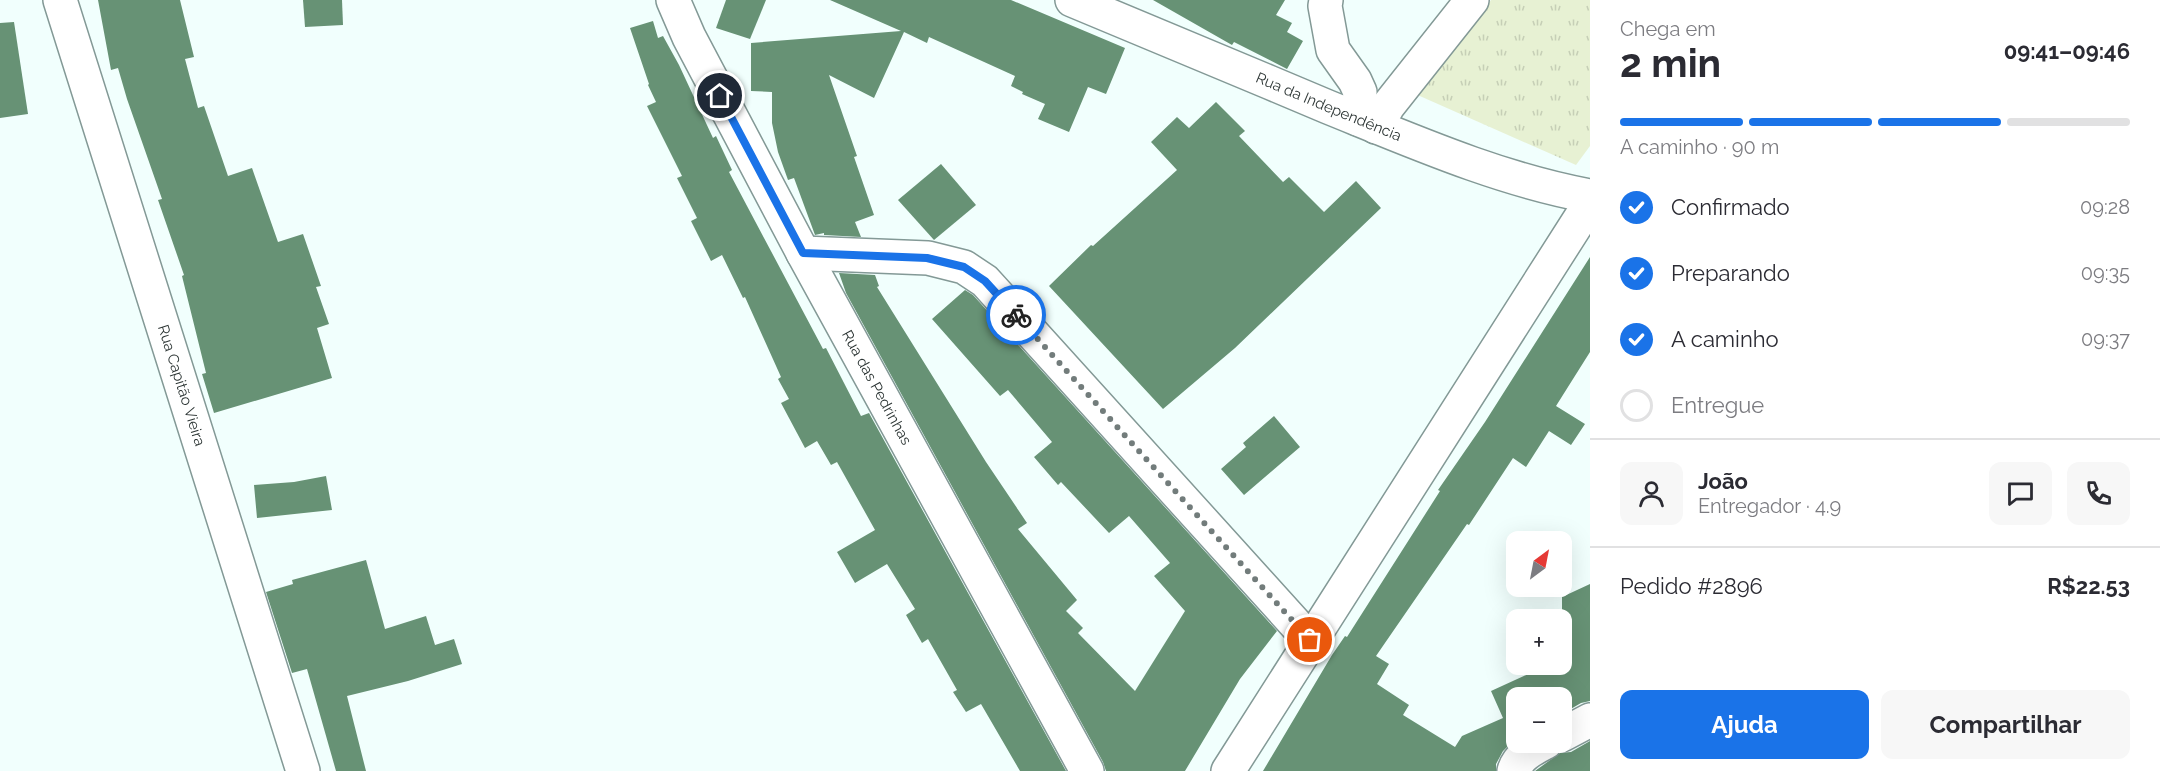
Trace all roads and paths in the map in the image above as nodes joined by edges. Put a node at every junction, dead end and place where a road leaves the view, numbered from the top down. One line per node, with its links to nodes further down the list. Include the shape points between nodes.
1 (60, 0): 14 (street, Rua Capitão Vieira)
2 (673, 0): 9 (street, Rua das Pedrinhas)
3 (1072, 0): 6 (street, Rua da Independência)
4 (1326, 0): 6 (street, via 1333,50 1355,81)
5 (1472, 0): 6 (street, via 1388,106)
6 (1367, 123): 7 (street, Rua da Independência, via 1491,169)
7 (1590, 196)
8 (1590, 203): 10 (street)
9 (803, 253): 10 (street, via 927,258 964,267 985,281); 15 (street, Rua das Pedrinhas)
10 (1310, 640): 16 (street)
11 (1590, 720): 12 (street)
12 (1572, 730)
13 (1527, 753): 17 (street)
14 (303, 771)
15 (1087, 771)
16 (1228, 771)
17 (1514, 771)

